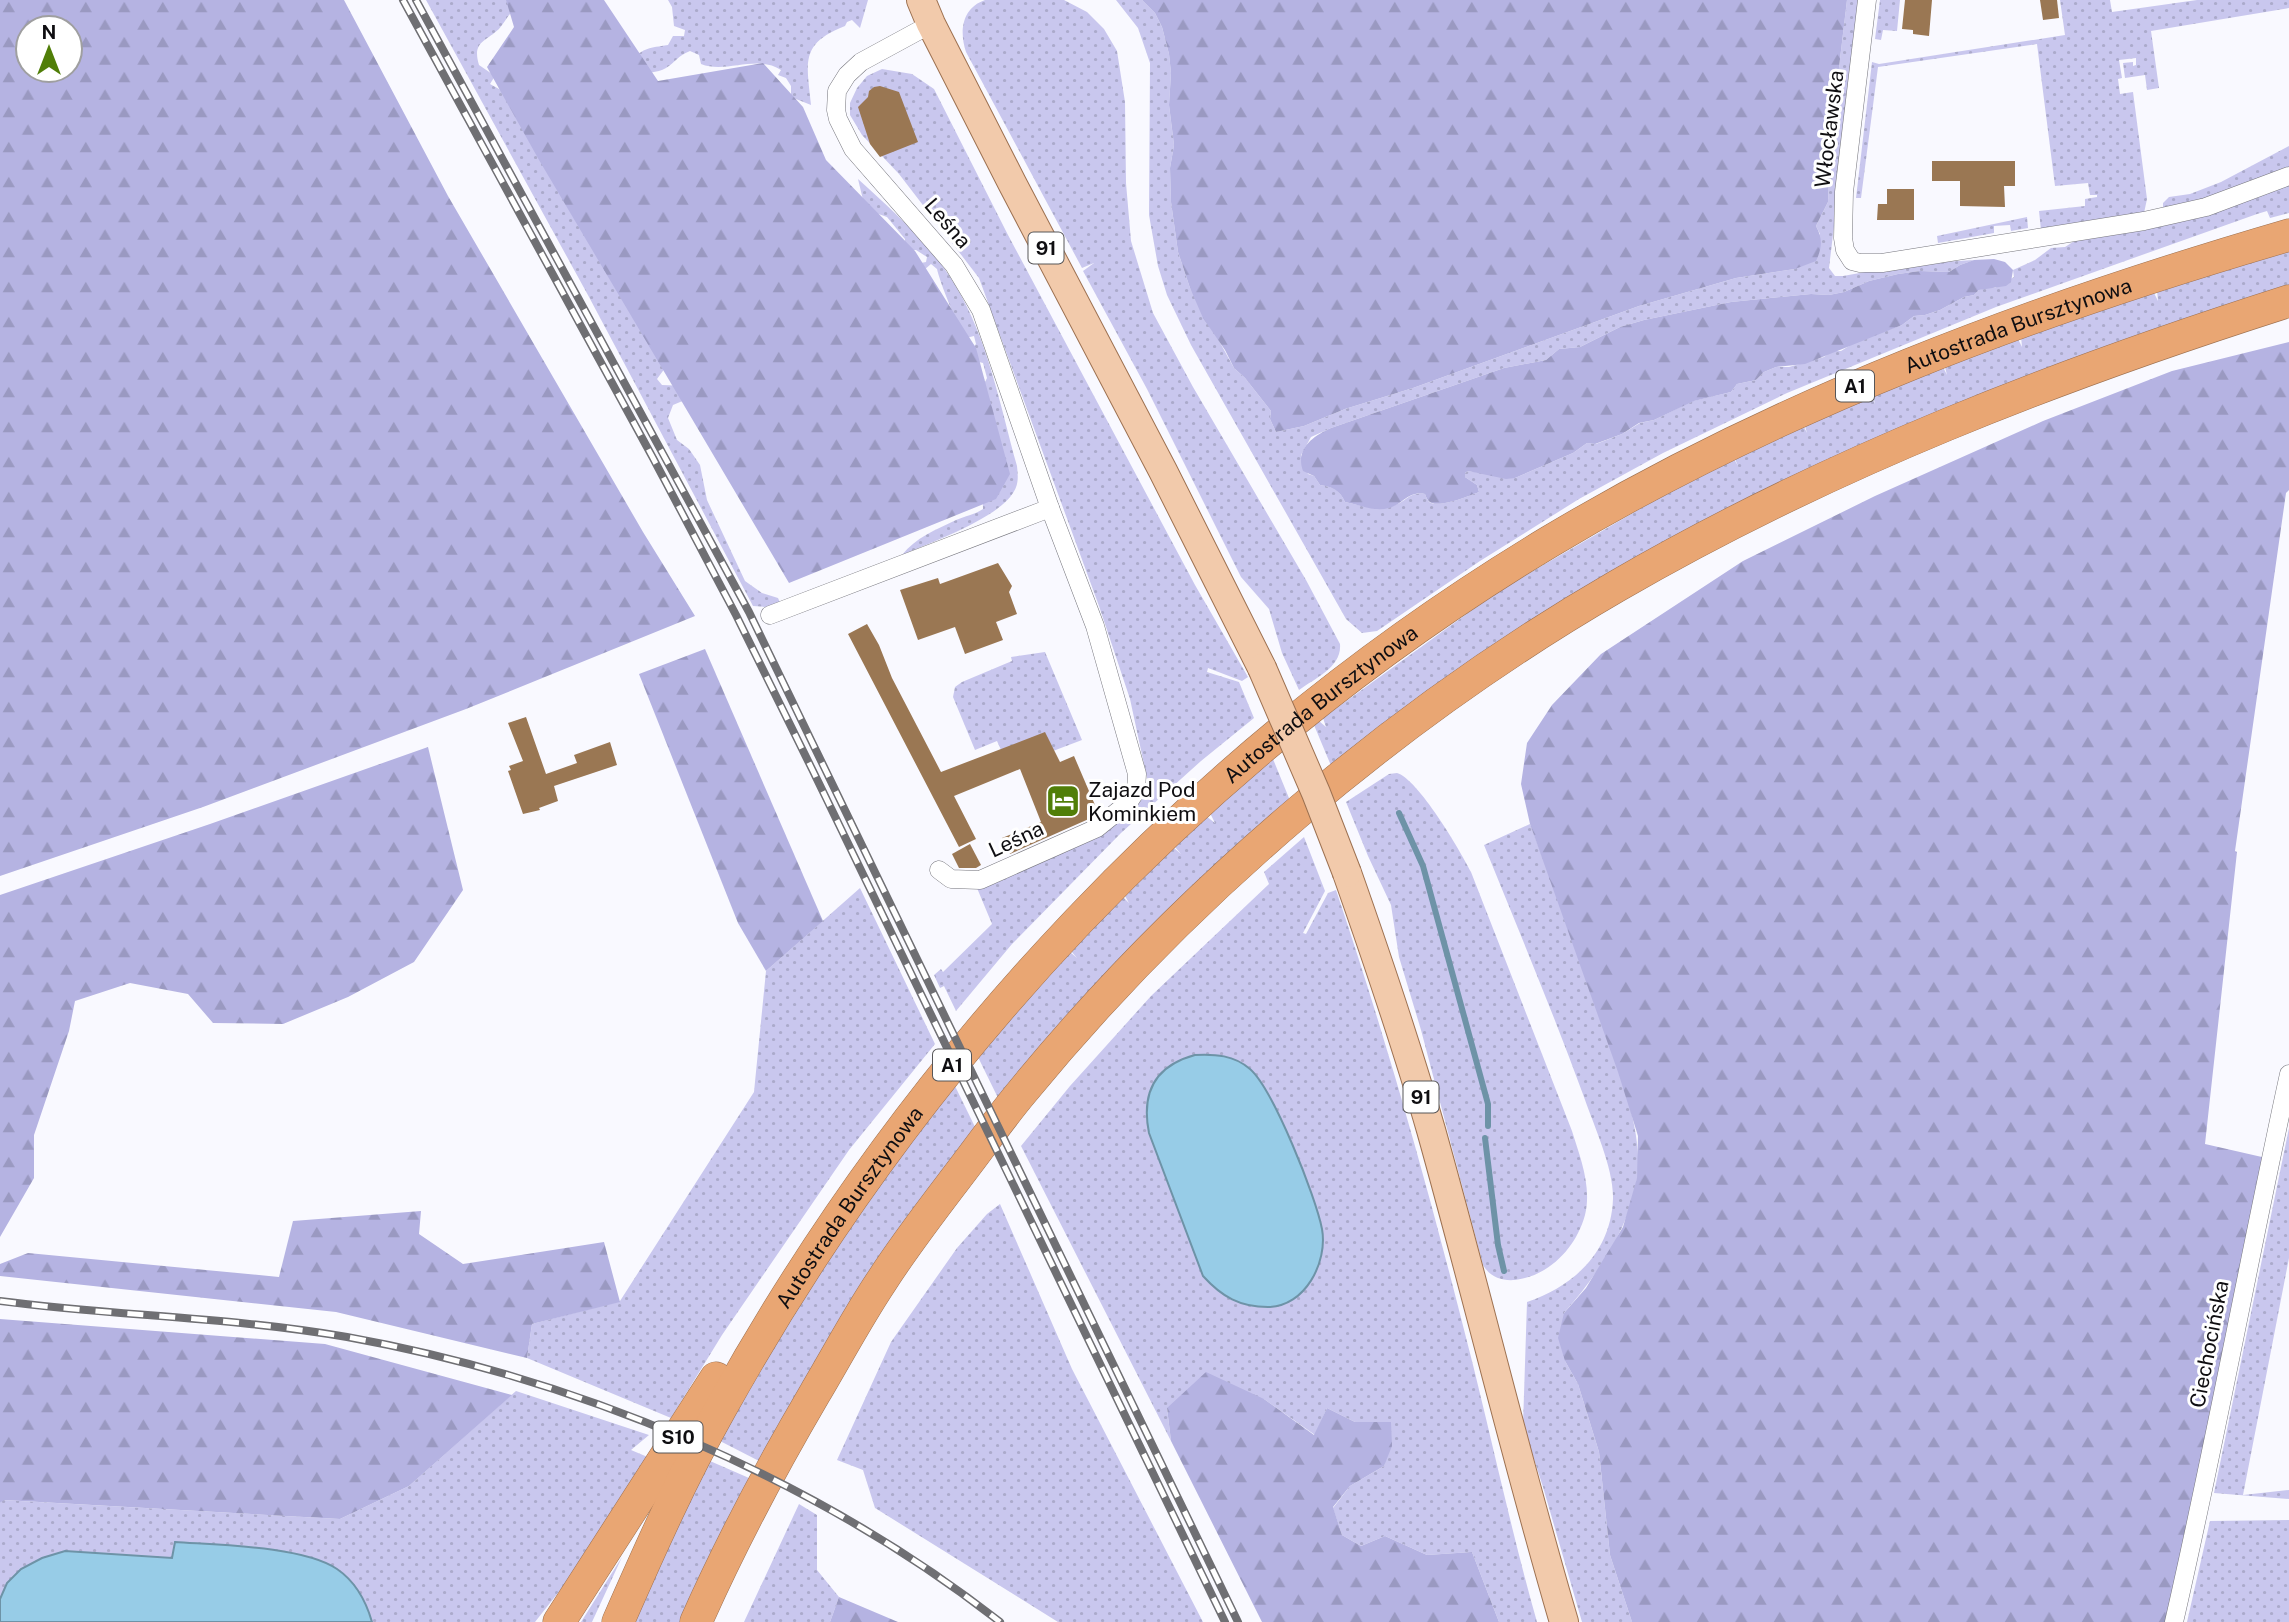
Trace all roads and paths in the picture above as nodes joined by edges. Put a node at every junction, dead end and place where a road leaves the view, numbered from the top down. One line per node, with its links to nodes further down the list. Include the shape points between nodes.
1 (1867, 0): 3 (street, Włocławska, via 1844,192 1843,238 1852,261 1882,263 2144,221 2206,207)
2 (926, 12): 6 (street, Leśna, via 841,82 836,110 853,149 954,265 975,296); 14 (main road, 91, bridge, via 1262,668 1347,873 1431,1130)
3 (2289, 176)
4 (2289, 235): 10 (highway, Autostrada Bursztynowa / A1, via 2076,302 1867,381 1651,485 1548,543 1447,609 1258,752 1074,926 929,1094)
5 (2289, 301): 13 (highway, via 2003,402 1878,454 1698,540 1505,656 1335,783 1170,929 1021,1092 880,1283 758,1490)
6 (1050, 508): 7 (street); 8 (street, Leśna, via 1095,626 1137,774 1136,791 1097,828 995,875 980,880 950,879)
7 (770, 615)
8 (939, 870)
9 (2289, 1074): 15 (street, Ciechocińska)
10 (809, 1263): 11 (highway, S10, via 749,1325); 12 (highway, Autostrada Bursztynowa / A1, via 719,1412)
11 (559, 1622)
12 (618, 1622)
13 (696, 1622)
14 (1564, 1622)
15 (2174, 1622)

